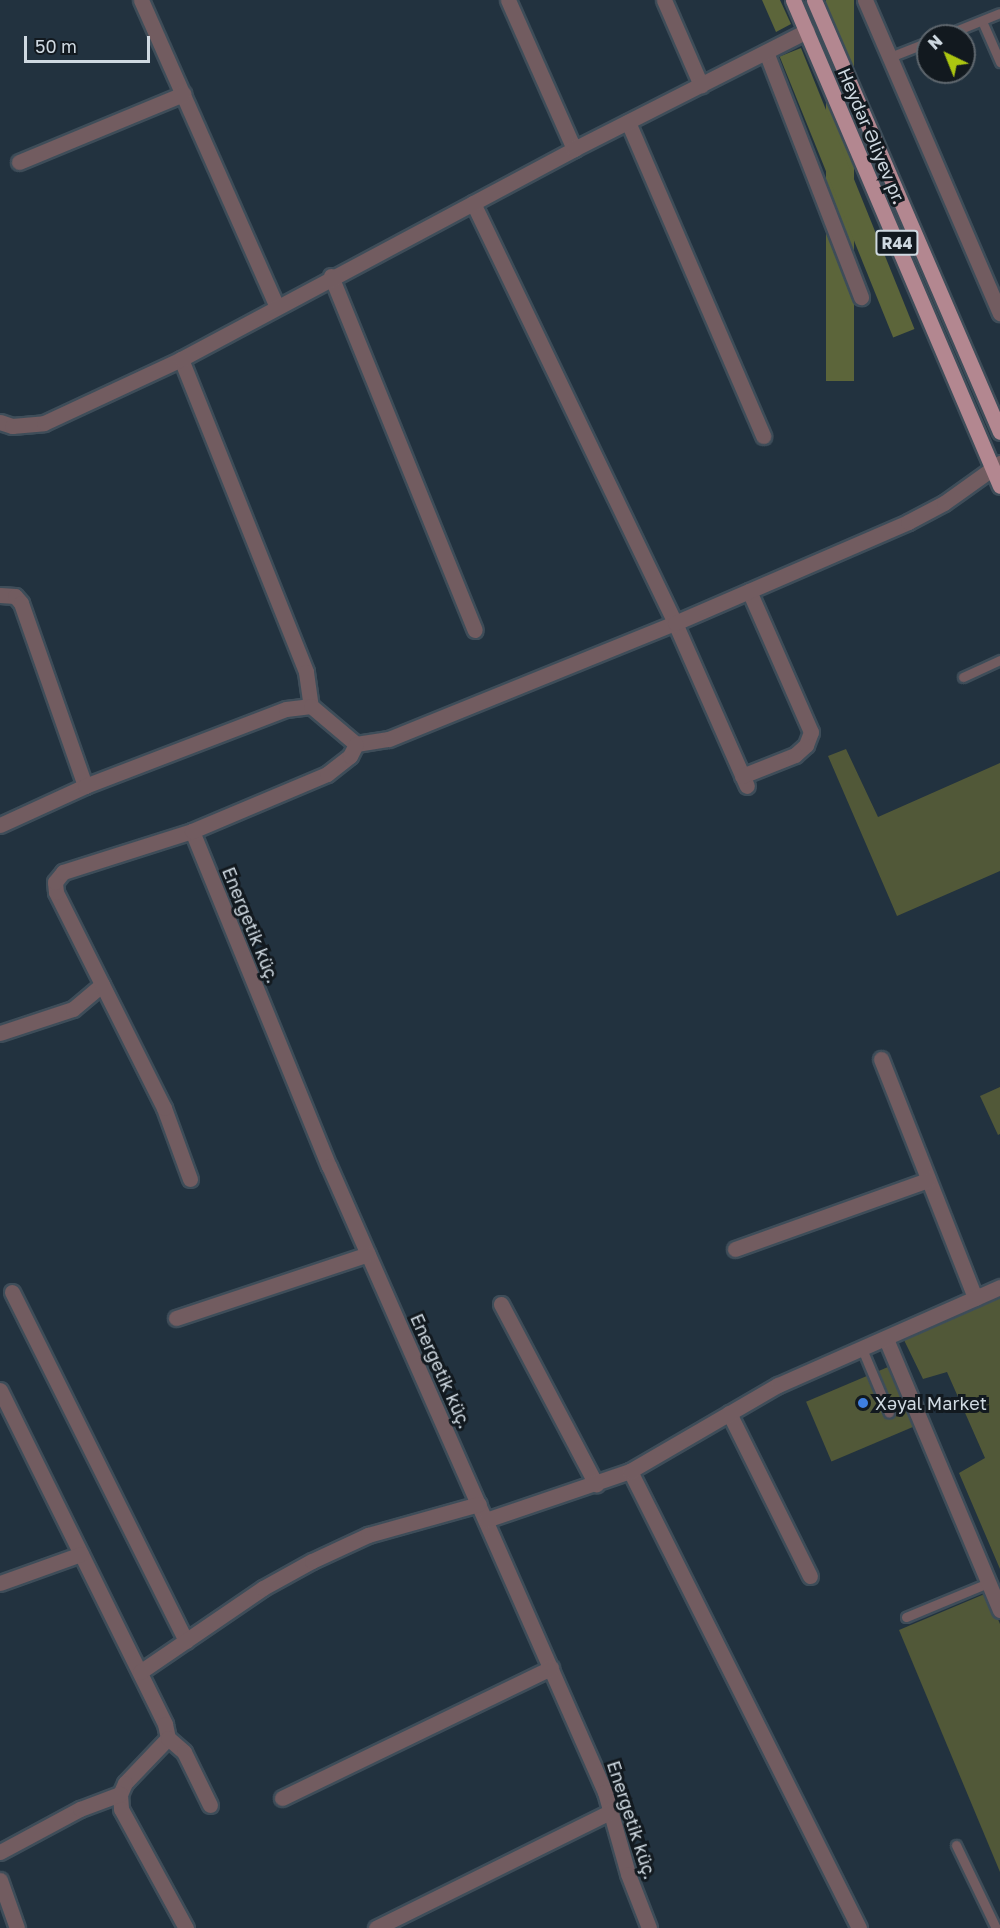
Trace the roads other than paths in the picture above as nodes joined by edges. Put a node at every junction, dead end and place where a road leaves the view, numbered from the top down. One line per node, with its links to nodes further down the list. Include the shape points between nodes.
1 (141, 0): 16 (street)
2 (507, 0): 18 (street)
3 (664, 0): 15 (street)
4 (793, 0): 10 (main road, Heydər Əliyev pr. / R44)
5 (814, 0): 27 (main road, Heydər Əliyev pr. / R44)
6 (865, 0): 13 (street)
7 (1000, 13): 8 (lane)
8 (982, 21): 9 (lane); 14 (lane)
9 (974, 24)
10 (807, 31): 12 (street); 29 (main road, Heydər Əliyev pr. / R44)
11 (916, 47): 13 (lane)
12 (766, 52): 15 (street); 22 (street)
13 (890, 57): 24 (street)
14 (1000, 62)
15 (701, 85): 17 (street)
16 (183, 94): 19 (street); 23 (street)
17 (628, 122): 18 (street); 28 (street)
18 (574, 148): 20 (street)
19 (19, 162)
20 (473, 203): 21 (street); 33 (street)
21 (331, 276): 23 (street); 34 (street)
22 (861, 297)
23 (276, 305): 25 (street)
24 (1000, 313)
25 (181, 359): 26 (street, via 44,423); 37 (street, via 306,672)
26 (0, 422)
27 (1000, 432)
28 (763, 436)
29 (996, 466): 30 (main road, Heydər Əliyev pr. / R44); 31 (street, via 908,522)
30 (1000, 486)
31 (749, 591): 33 (street); 33 (street, via 811,732 806,745 795,755 745,781)
32 (0, 595): 39 (street, via 15,596 21,603)
33 (675, 623): 38 (street, via 389,739)
34 (475, 630)
35 (1000, 660): 36 (lane)
36 (963, 678)
37 (311, 706): 38 (street); 39 (street, via 286,709)
38 (356, 744): 41 (street, via 350,756 327,774)
39 (86, 786): 40 (street)
40 (0, 825)
41 (192, 831): 42 (street, via 63,872 55,882 56,892); 48 (street, Energetik küç.)
42 (102, 985): 43 (street, via 73,1009); 45 (street, via 164,1108)
43 (0, 1033)
44 (881, 1059): 46 (street)
45 (190, 1179)
46 (928, 1180): 47 (street); 51 (street)
47 (735, 1249)
48 (368, 1254): 53 (street); 61 (street, Energetik küç.)
49 (1000, 1287): 51 (street)
50 (12, 1292): 69 (street)
51 (975, 1298): 54 (street)
52 (501, 1304): 60 (street)
53 (176, 1318)
54 (886, 1338): 55 (street); 66 (street)
55 (862, 1349): 57 (street, via 777,1385); 58 (lane)
56 (0, 1390): 63 (street)
57 (729, 1413): 59 (street); 64 (street)
58 (889, 1413)
59 (630, 1471): 60 (street); 84 (street)
60 (597, 1484): 62 (street)
61 (479, 1504): 62 (street, Energetik küç.); 69 (street, via 368,1535 312,1561)
62 (486, 1520): 70 (street, Energetik küç.)
63 (81, 1554): 65 (street); 71 (street)
64 (810, 1576)
65 (0, 1583)
66 (988, 1583): 67 (street); 68 (lane)
67 (1000, 1610)
68 (906, 1617)
69 (186, 1641): 71 (street)
70 (551, 1668): 74 (street); 76 (street, Energetik küç.)
71 (140, 1672): 72 (street)
72 (168, 1738): 73 (street, via 125,1783); 75 (street, via 184,1752)
73 (120, 1794): 78 (street, via 80,1809); 81 (street, via 121,1809)
74 (282, 1798)
75 (210, 1805)
76 (612, 1811): 82 (street); 83 (street, Energetik küç., via 628,1874)
77 (956, 1845): 85 (lane)
78 (0, 1852)
79 (0, 1880): 80 (street)
80 (17, 1928)
81 (186, 1928)
82 (376, 1928)
83 (650, 1928)
84 (859, 1928)
85 (996, 1928)

